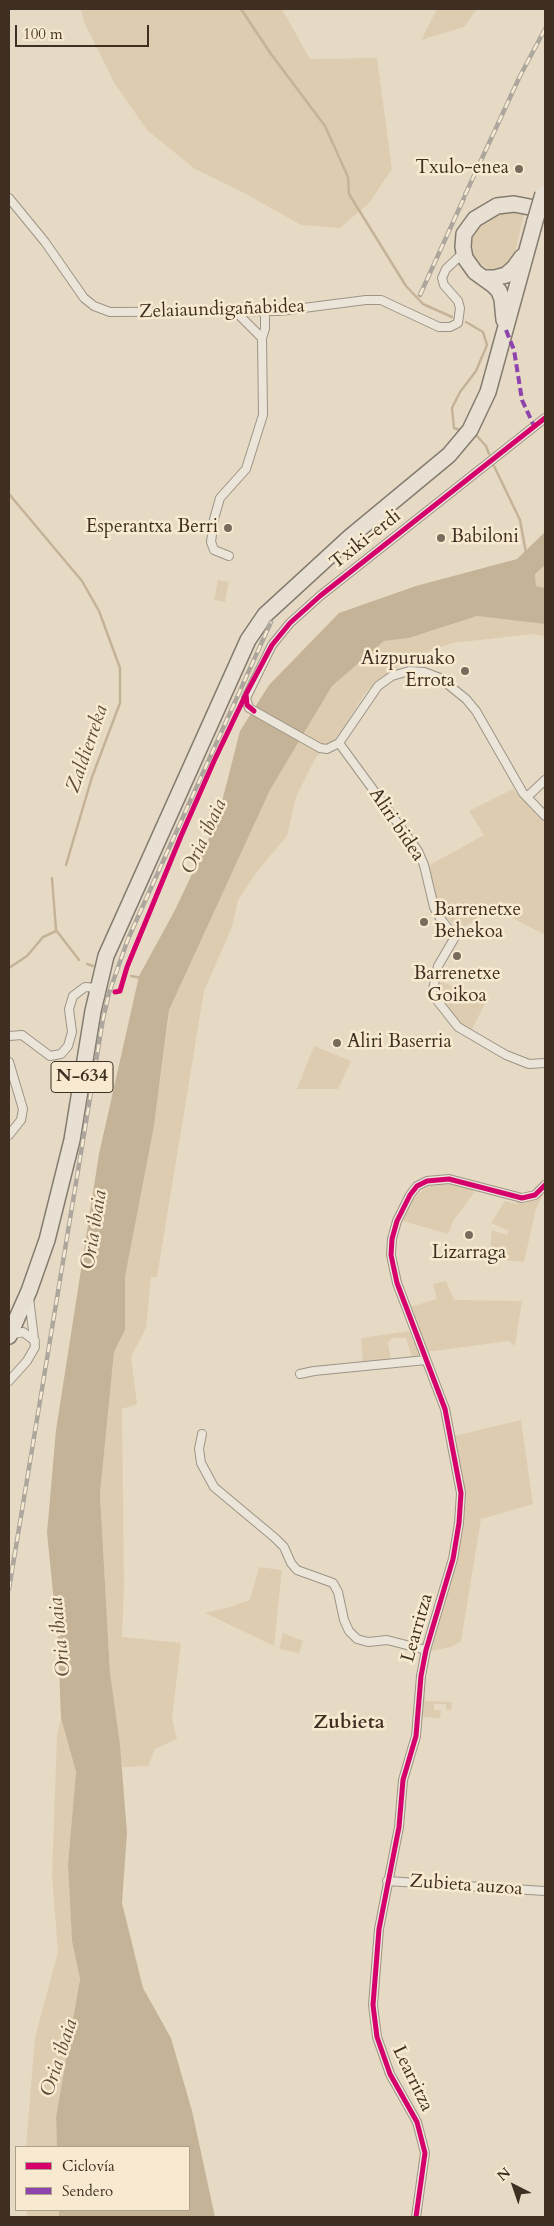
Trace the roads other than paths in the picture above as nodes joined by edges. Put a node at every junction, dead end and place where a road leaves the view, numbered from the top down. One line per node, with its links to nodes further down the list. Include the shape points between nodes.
1 (544, 189): 3 (highway, N-634, bridge)
2 (9, 198): 7 (street, Zelaiaundigañabidea, via 84,298 94,306 127,314)
3 (540, 216): 4 (highway, N-634); 5 (highway, via 514,204 489,209 467,229)
4 (528, 248): 6 (highway, via 510,272 496,278); 9 (highway, N-634)
5 (463, 253): 6 (highway, via 470,268); 8 (street, Zelaiaundigañabidea, via 442,278 460,308 458,323 450,327 439,326 381,300)
6 (485, 278): 9 (highway, via 502,299)
7 (236, 312): 8 (street, Zelaiaundigañabidea); 10 (street)
8 (265, 312): 10 (street)
9 (506, 330): 17 (highway, N-634, via 485,400 473,425 456,447 350,537 254,629 114,937)
10 (262, 338): 12 (street, via 263,415 246,469 220,498 214,519 211,542 214,550)
11 (545, 418): 13 (street, Txiki-erdi, via 320,596 290,623 272,645 246,694 247,705 320,748 330,749)
12 (229, 556)
13 (339, 743): 15 (street, via 378,686 392,676 409,671 424,672 440,678 476,711); 20 (street, Aliri bidea, via 418,851 434,908 455,936 438,966 432,994 458,1027 506,1055 529,1064)
14 (545, 780): 15 (street)
15 (526, 797): 16 (street)
16 (545, 816)
17 (98, 988): 18 (street, via 85,987 73,996 69,1009 72,1032 68,1046 61,1054 50,1056 22,1035); 23 (highway, N-634, via 74,1128 60,1184)
18 (9, 1036)
19 (9, 1062): 21 (street, via 23,1109 21,1120)
20 (545, 1063)
21 (9, 1135)
22 (545, 1185): 26 (street, Learritza, via 535,1195 522,1198 437,1178 417,1186 410,1195 397,1222 391,1255 397,1283)
23 (25, 1290): 24 (highway, N-634); 25 (street)
24 (12, 1330): 25 (street, via 26,1324)
25 (34, 1338): 28 (street, via 32,1353)
26 (426, 1360): 27 (street); 30 (street, Learritza, via 445,1409 461,1493 460,1523 453,1558)
27 (300, 1374)
28 (9, 1381)
29 (202, 1434): 30 (street, via 201,1464 214,1487 274,1538 297,1570 333,1584 344,1620 357,1639 368,1642 387,1640)
30 (426, 1650): 31 (street, Learritza, via 416,1736 403,1780 399,1827)
31 (387, 1881): 32 (street, Zubieta auzoa); 33 (street, Learritza, via 379,1929 373,2006 377,2037 387,2065 417,2122 425,2153)
32 (545, 1891)
33 (416, 2217)

